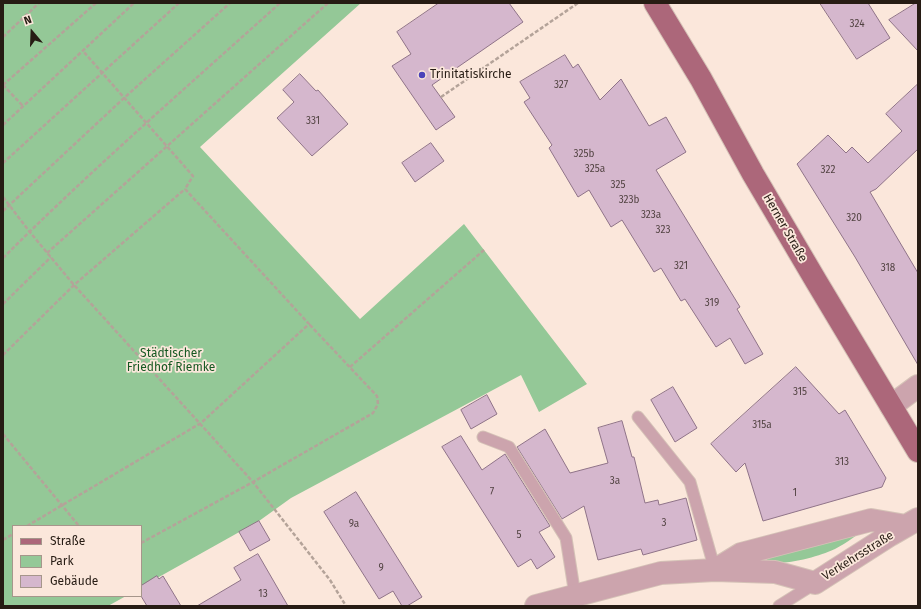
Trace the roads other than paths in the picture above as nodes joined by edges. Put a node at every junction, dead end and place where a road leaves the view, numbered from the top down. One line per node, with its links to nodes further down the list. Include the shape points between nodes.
1 (655, 3): 3 (main road, Herner Straße)
2 (918, 386): 3 (street)
3 (891, 406): 6 (main road, Herner Straße)
4 (638, 417): 8 (lane, via 690,482)
5 (483, 437): 10 (lane, via 509,447 566,538)
6 (918, 451)
7 (912, 523): 8 (street, Verkehrsstraße, via 871,520 742,554); 9 (street, Verkehrsstraße)
8 (715, 570): 9 (street, Verkehrsstraße, via 775,572); 10 (street, Verkehrsstraße, via 661,573)
9 (815, 583): 12 (lane)
10 (575, 595): 11 (street, Verkehrsstraße)
11 (536, 606)
12 (779, 606)

